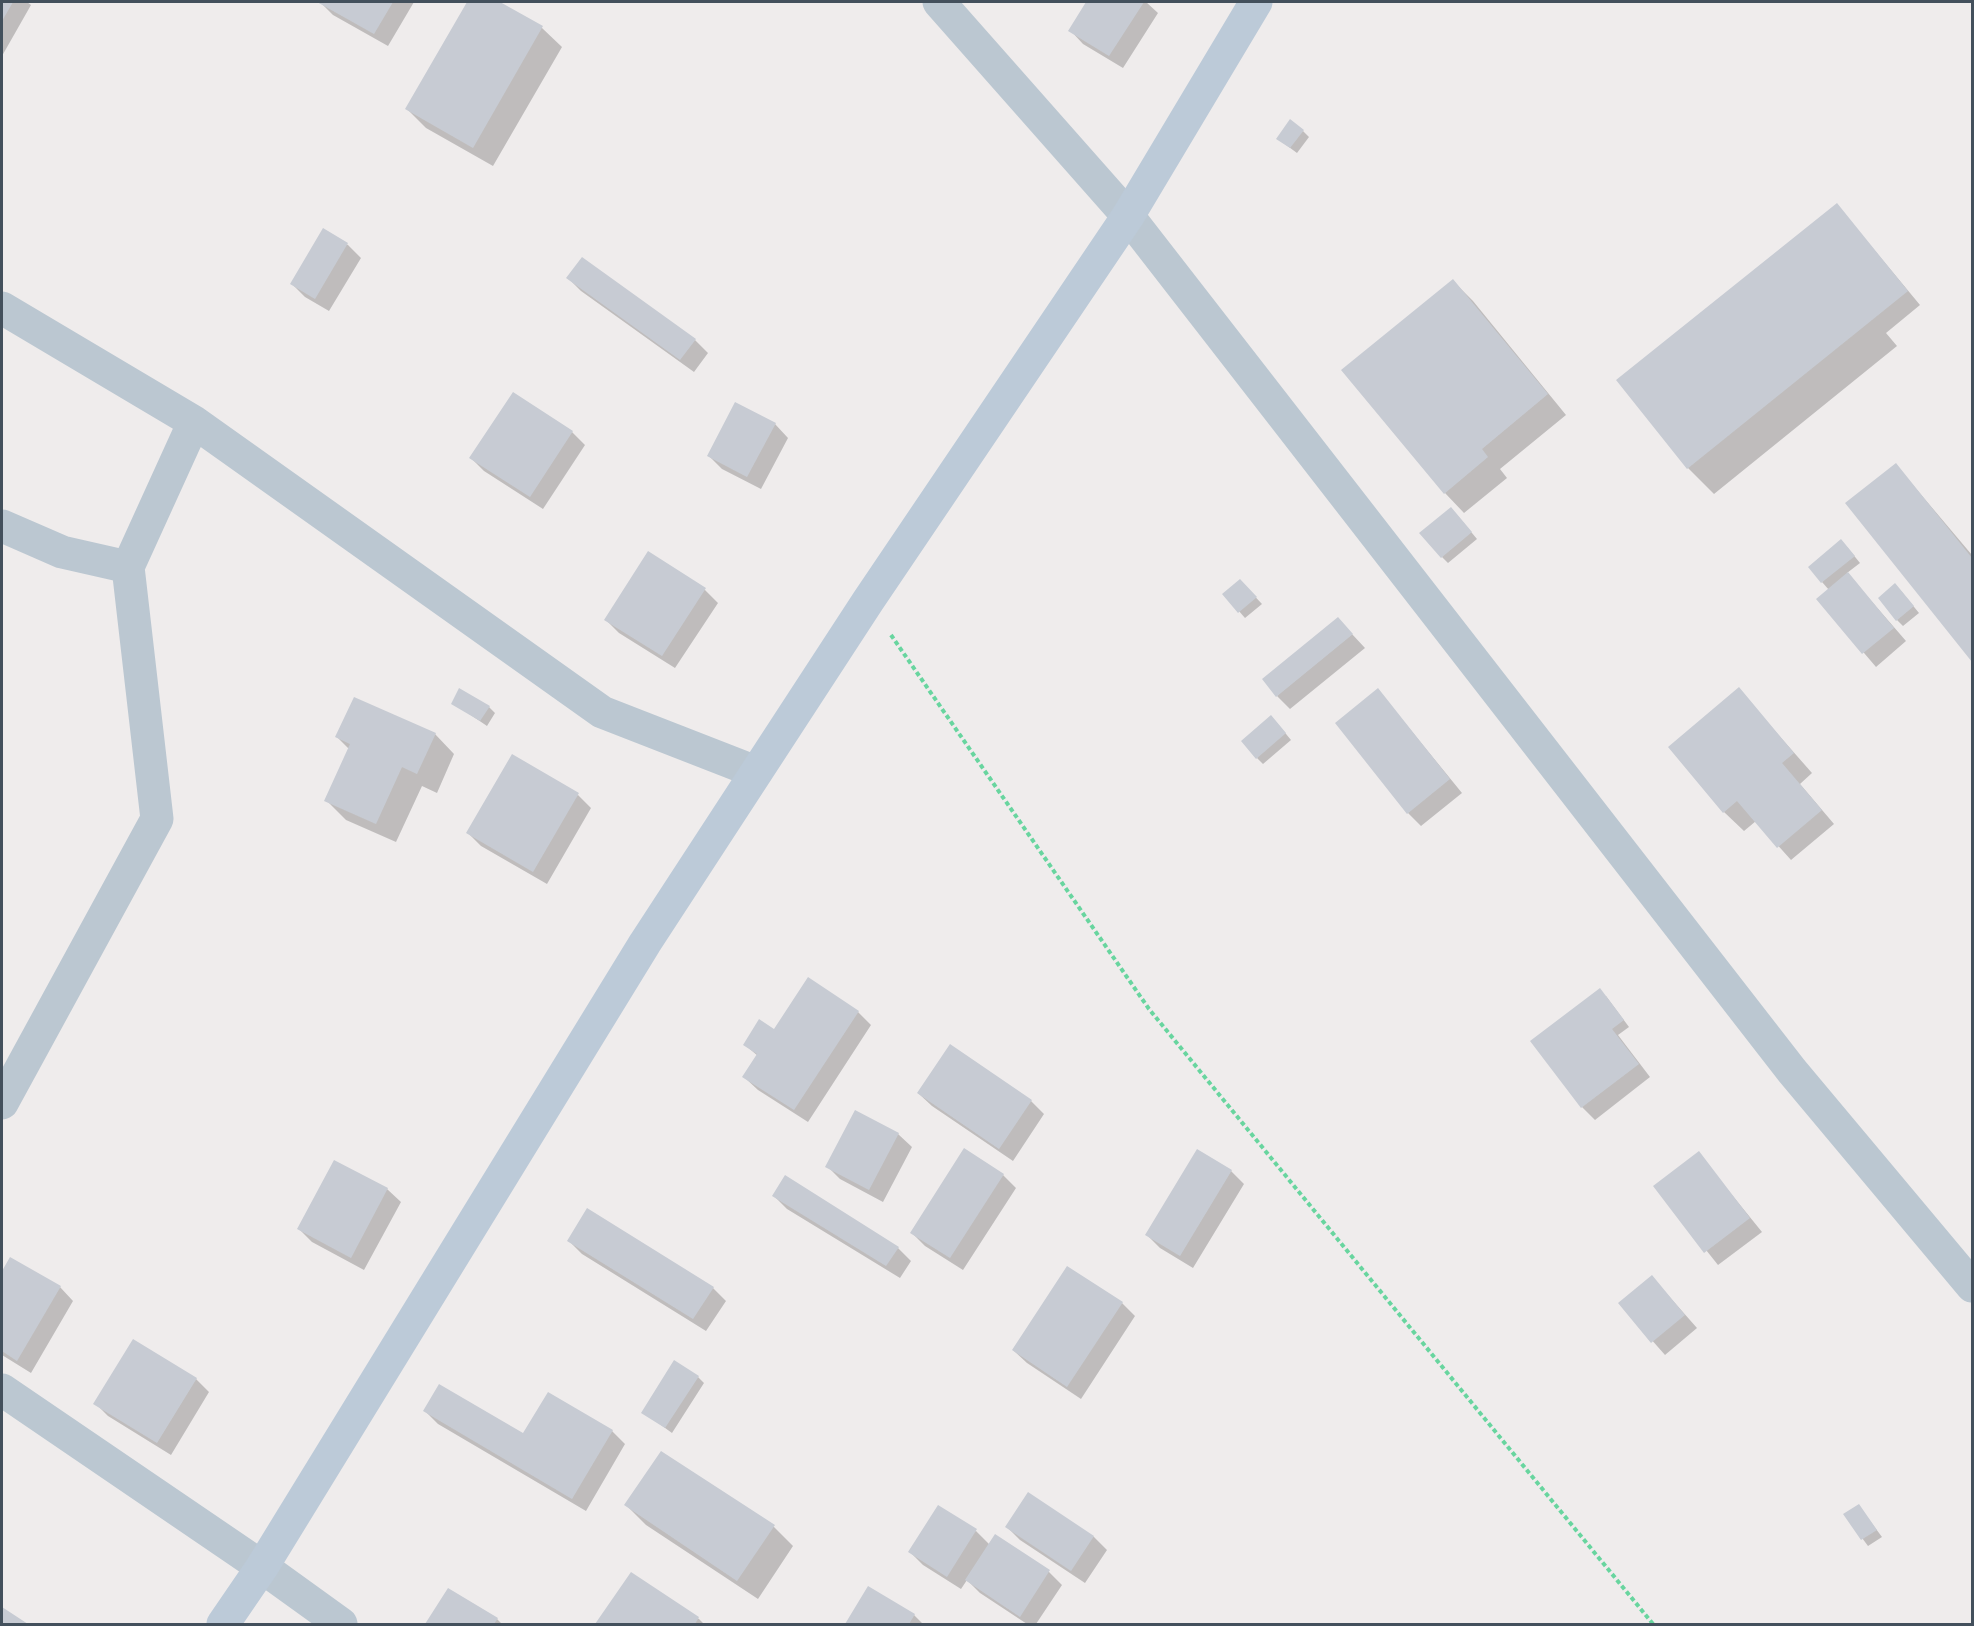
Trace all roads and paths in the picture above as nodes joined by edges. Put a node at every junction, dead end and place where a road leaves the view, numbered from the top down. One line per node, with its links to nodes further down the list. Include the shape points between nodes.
1 (939, 2): 3 (street)
2 (1256, 2): 3 (street)
3 (1128, 216): 8 (street); 11 (street, via 1792,1071)
4 (2, 308): 5 (street)
5 (194, 422): 7 (street); 9 (street, via 602,712)
6 (2, 526): 7 (street, via 62,552)
7 (128, 567): 10 (street, via 157,819)
8 (868, 601): 9 (street); 16 (path, via 1149,1009)
9 (756, 772): 13 (street, via 645,943)
10 (2, 1103)
11 (1972, 1286)
12 (2, 1390): 13 (street)
13 (262, 1567): 14 (street); 15 (street)
14 (223, 1624)
15 (341, 1624)
16 (1653, 1624)

